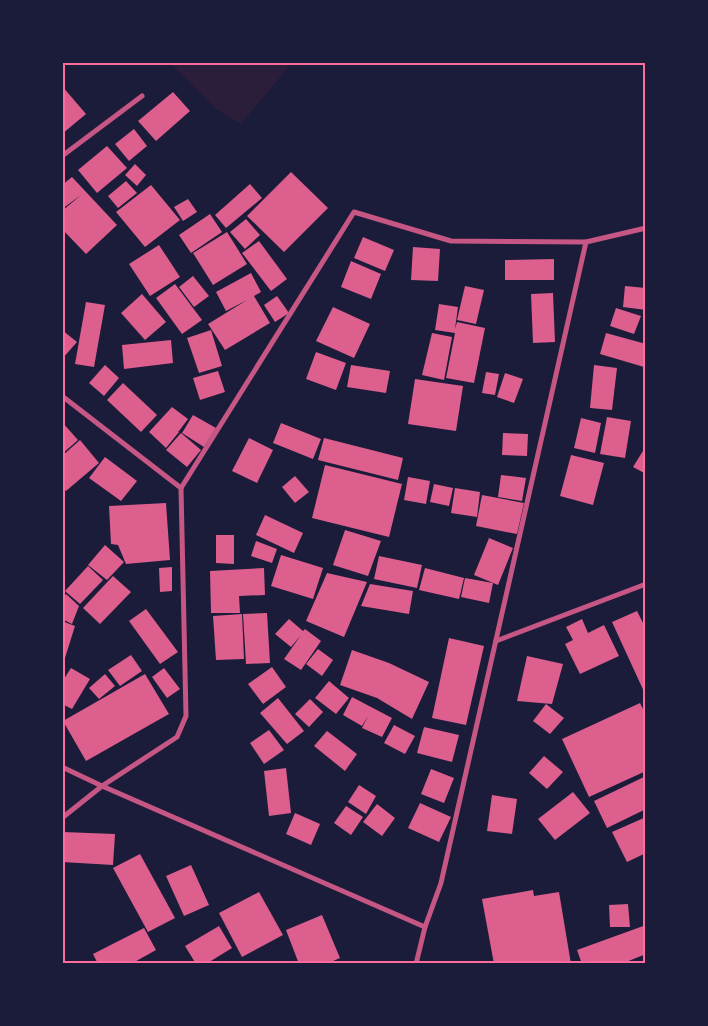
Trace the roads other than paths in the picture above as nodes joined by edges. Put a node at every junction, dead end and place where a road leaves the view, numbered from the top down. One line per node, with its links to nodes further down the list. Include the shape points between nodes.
1 (142, 96): 2 (street)
2 (62, 156)
3 (646, 228): 4 (street)
4 (586, 242): 6 (street, via 451,241 354,212); 8 (street)
5 (62, 396): 6 (street)
6 (181, 488): 10 (street, via 186,716 176,738)
7 (646, 584): 8 (street)
8 (496, 641): 12 (street, via 441,883)
9 (62, 767): 10 (street)
10 (102, 786): 11 (street); 12 (street)
11 (62, 818)
12 (425, 927): 13 (street)
13 (416, 964)

